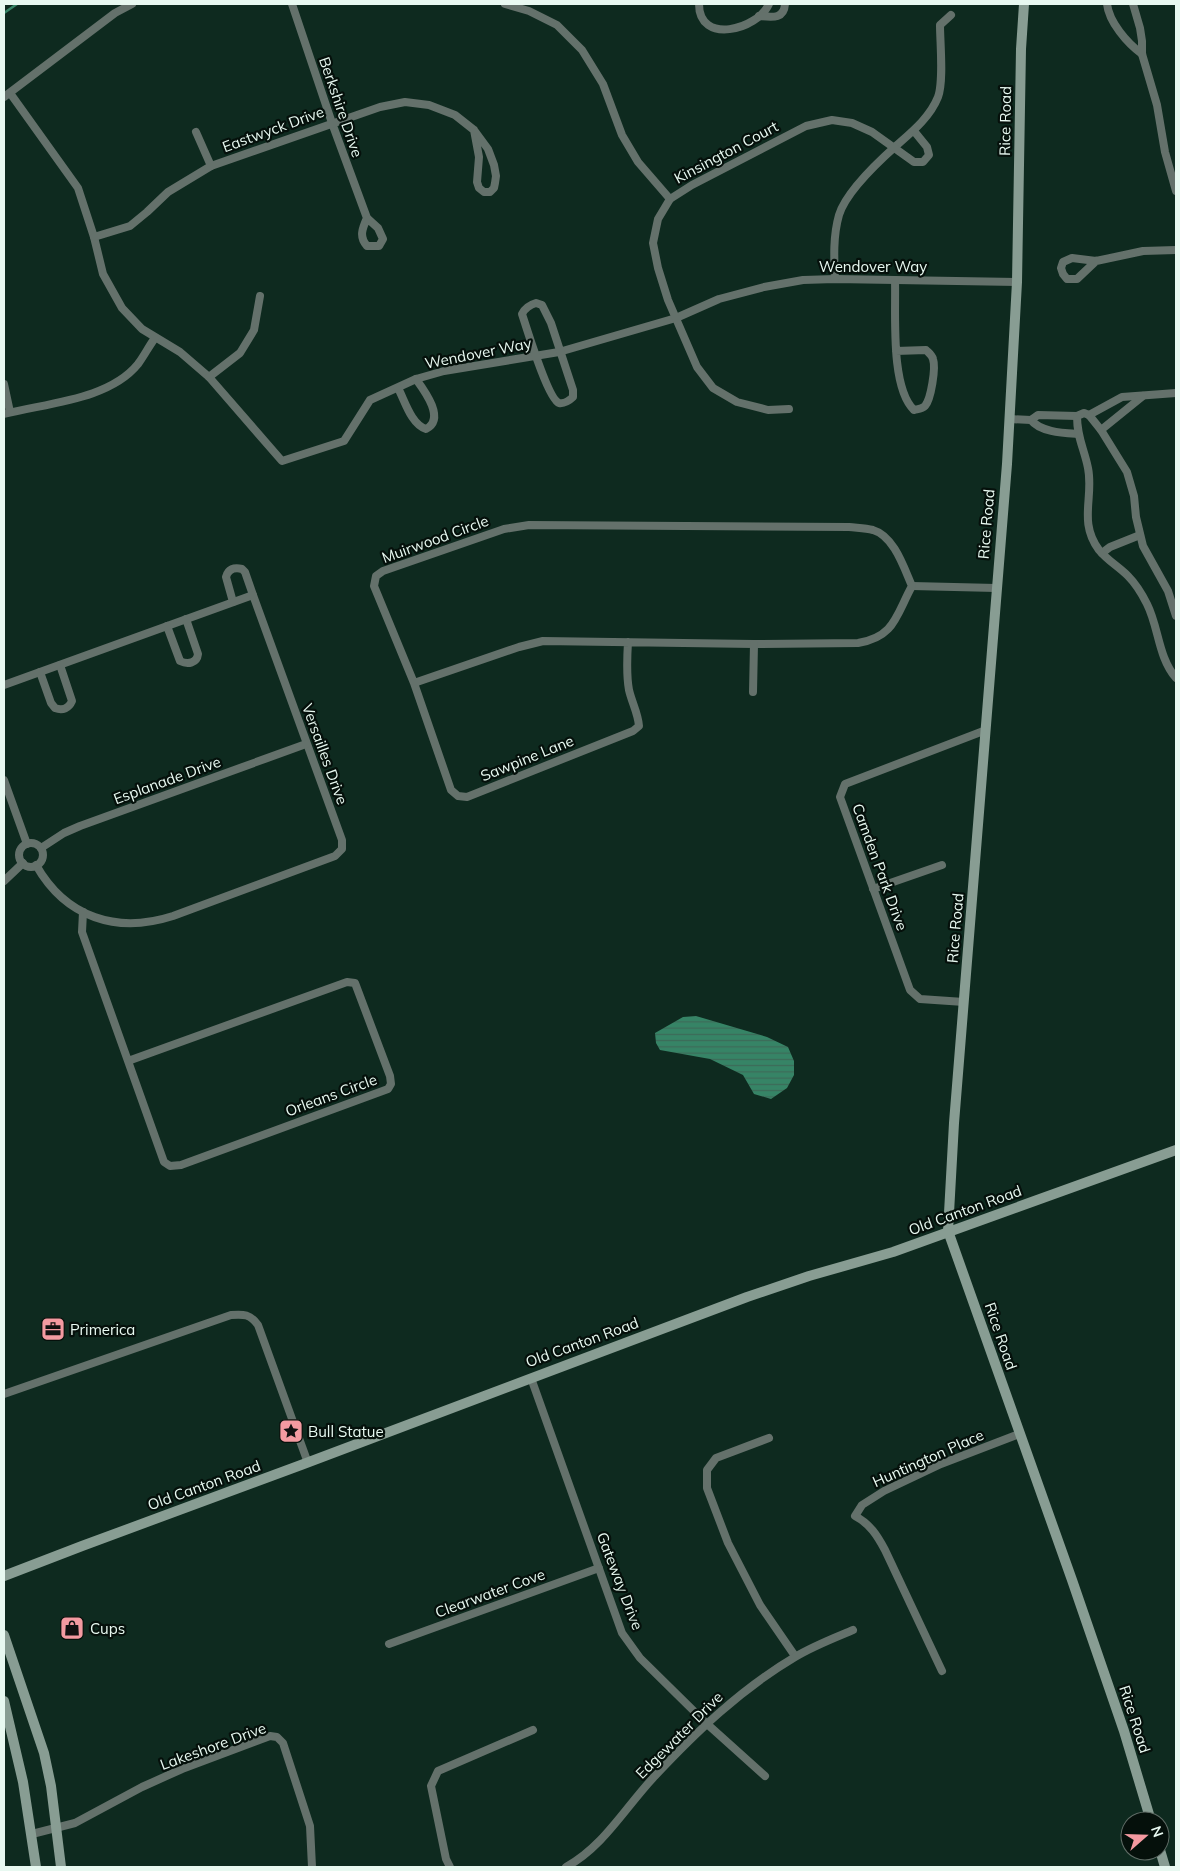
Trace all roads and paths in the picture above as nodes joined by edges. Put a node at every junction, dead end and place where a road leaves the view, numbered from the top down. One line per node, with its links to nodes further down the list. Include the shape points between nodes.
1 (132, 4): 13 (street, via 115,13)
2 (292, 4): 14 (street, Berkshire Drive)
3 (505, 4): 21 (street, via 557,25 582,50 603,84 622,135)
4 (699, 4): 11 (street, via 703,19 720,30 743,27)
5 (769, 4): 11 (street)
6 (785, 4): 11 (street, via 784,10 775,18)
7 (1024, 4): 28 (street, Rice Road)
8 (1107, 4): 12 (street, via 1124,36)
9 (1133, 4): 12 (street, via 1141,34)
10 (951, 15): 16 (street, via 940,25 939,95)
11 (759, 16)
12 (1142, 54): 20 (street)
13 (7, 95): 23 (street, Wendover Way, via 78,188)
14 (332, 123): 15 (street, Eastwyck Drive, via 380,106 405,102 429,105 455,115); 19 (street, Eastwyck Drive); 22 (street, Berkshire Drive)
15 (474, 130): 15 (street, Eastwyck Drive, via 494,164 495,183 490,192 484,192 477,182 479,157)
16 (914, 131): 18 (street); 18 (street, Kinsington Court, via 927,147 929,155 923,162 914,162)
17 (196, 132): 19 (street)
18 (894, 147): 21 (street, Kinsington Court, via 852,123 832,120 806,126); 26 (street, via 856,186 839,214 834,250)
19 (211, 166): 23 (street, Eastwyck Drive, via 168,192 130,226)
20 (1176, 191)
21 (670, 199): 30 (street, Kinsington Court, via 658,219 653,243 658,268)
22 (367, 218)
23 (94, 237): 31 (street, Wendover Way, via 103,274 122,308)
24 (1176, 250): 25 (street, via 1143,251)
25 (1096, 261)
26 (835, 279): 27 (street, Wendover Way); 30 (street, Wendover Way, via 803,280 764,287 719,299)
27 (895, 280): 28 (street, Wendover Way); 32 (street)
28 (1017, 282): 45 (street, Rice Road)
29 (260, 296): 35 (street, via 254,330 240,352)
30 (676, 318): 33 (street, Wendover Way); 41 (street, Kinsington Court, via 696,367 713,388 737,402 768,410)
31 (155, 338): 35 (street, Wendover Way, via 180,352); 42 (street, via 138,365 119,381 99,391)
32 (896, 351): 32 (street, via 900,386 908,404 914,410 920,409 929,399 935,366 932,357 926,350)
33 (560, 352): 34 (street, Wendover Way); 34 (street, via 573,390 573,397 564,403 553,398); 34 (street, via 542,305 530,304 522,314)
34 (536, 356): 36 (street, Wendover Way, via 444,371)
35 (209, 377): 38 (street, Wendover Way, via 282,461 344,442 370,400)
36 (416, 379): 38 (street, Wendover Way); 38 (street, via 431,402 434,414 430,428 421,428 414,420)
37 (4, 384): 42 (street)
38 (398, 388)
39 (1176, 392): 40 (street)
40 (1143, 396): 43 (street, via 1122,397); 47 (street)
41 (789, 409)
42 (7, 413)
43 (1089, 415): 44 (street); 47 (street)
44 (1078, 416): 46 (street, via 1038,415); 48 (street)
45 (1009, 419): 46 (street); 52 (street, Rice Road)
46 (1031, 420): 48 (street, via 1036,426)
47 (1101, 430): 49 (street, via 1127,472)
48 (1078, 434): 50 (street, via 1090,483 1089,528)
49 (1140, 535): 50 (street); 55 (street)
50 (1102, 553): 62 (street, via 1127,575 1142,594 1153,618 1166,664)
51 (912, 586): 52 (street); 59 (street, via 892,625 873,641); 63 (street, Muirwood Circle, via 895,550 875,530 849,527 539,525 504,529 376,576 374,586)
52 (996, 588): 66 (street, Rice Road)
53 (253, 595): 54 (street); 54 (street, Versailles Drive, via 245,572 233,569 226,577); 67 (street, Versailles Drive)
54 (233, 602): 56 (street)
55 (1176, 616)
56 (186, 619): 57 (street); 57 (street, via 198,654 193,662 184,664 180,661)
57 (167, 626): 60 (street)
58 (628, 642): 59 (street); 63 (street, via 543,641); 63 (street, Sawpine Lane, via 627,673 638,715 638,726 633,731 467,797 458,796 450,790)
59 (754, 644): 65 (street)
60 (60, 665): 61 (street); 61 (street, via 72,701 64,709 55,708 51,703)
61 (40, 672): 64 (street)
62 (1176, 678)
63 (414, 683)
64 (4, 685)
65 (754, 692)
66 (986, 730): 75 (street, Camden Park Drive, via 845,784 840,797); 77 (street, Rice Road)
67 (306, 744): 70 (street, Esplanade Drive, via 80,826); 76 (street, Versailles Drive, via 342,840 342,849 335,856 147,923 110,922)
68 (4, 780): 69 (street)
69 (27, 844): 70 (street, via 36,844); 71 (street, via 20,851)
70 (40, 848): 72 (street, via 42,858)
71 (23, 863): 72 (street); 74 (street)
72 (36, 865): 76 (street, Versailles Drive, via 64,900)
73 (942, 865): 75 (street)
74 (4, 881)
75 (873, 889): 77 (street, Camden Park Drive, via 910,990 920,999)
76 (83, 912): 78 (street, Orleans Circle, via 82,932)
77 (964, 1002): 80 (street, Rice Road)
78 (128, 1061): 78 (street, Orleans Circle, via 164,1162 170,1166 181,1165 388,1089 391,1084 356,983 347,982)
79 (1176, 1150): 80 (street, Old Canton Road)
80 (948, 1232): 81 (street, Old Canton Road, via 756,1294); 83 (street, Rice Road)
81 (531, 1378): 85 (street, Old Canton Road); 86 (street, Gateway Drive)
82 (4, 1394): 85 (street, via 231,1315 243,1314 251,1316 258,1325)
83 (1019, 1434): 92 (street, Huntington Place, via 941,1464 884,1491 862,1504 855,1516 870,1526 885,1550); 97 (street, Rice Road, via 1112,1696)
84 (769, 1438): 91 (street, via 716,1458 707,1470 707,1488 728,1543 756,1596)
85 (308, 1463): 87 (street, Old Canton Road)
86 (599, 1568): 90 (street, Clearwater Cove); 94 (street, Gateway Drive, via 622,1633 640,1658)
87 (4, 1576)
88 (853, 1630): 91 (street, Edgewater Drive)
89 (4, 1635): 98 (street, via 44,1753)
90 (389, 1644)
91 (795, 1656): 94 (street, Edgewater Drive)
92 (942, 1671)
93 (4, 1701): 99 (street, via 24,1782)
94 (706, 1723): 96 (street, Gateway Drive); 104 (street, Edgewater Drive, via 652,1779 600,1841 578,1861)
95 (534, 1730): 103 (street, via 438,1771 431,1786)
96 (765, 1776)
97 (1148, 1811)
98 (57, 1828): 99 (street, Lakeshore Drive); 101 (street); 102 (street, Lakeshore Drive, via 75,1823 182,1769 270,1736 277,1737 284,1743 310,1826)
99 (32, 1834): 100 (street)
100 (36, 1867)
101 (60, 1867)
102 (312, 1867)
103 (450, 1867)
104 (566, 1867)

